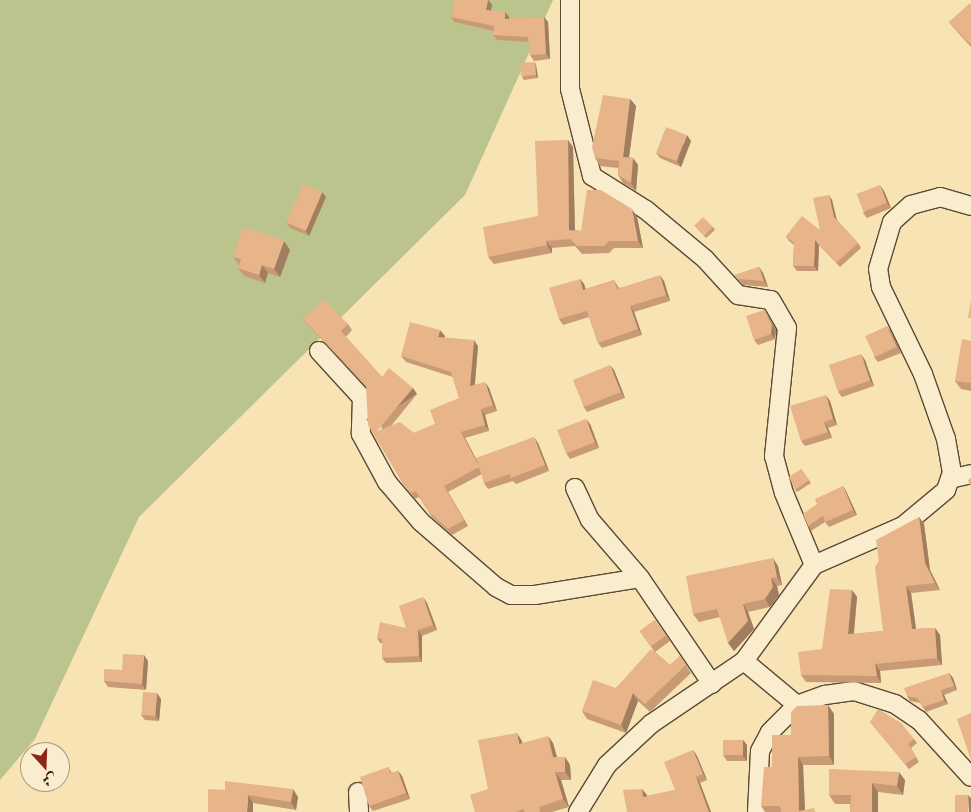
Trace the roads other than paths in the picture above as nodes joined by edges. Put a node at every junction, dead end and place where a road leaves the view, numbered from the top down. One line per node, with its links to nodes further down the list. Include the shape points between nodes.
1 (570, 0): 7 (street, via 570,88 592,176 646,210 686,243 734,292 771,300 787,328 774,456 784,493)
2 (971, 206): 5 (street, via 940,197 899,213 884,238 877,276 923,374 946,439)
3 (319, 351): 8 (street, via 362,398 360,434 387,482 421,522 496,587 511,595 535,596)
4 (971, 474): 5 (street)
5 (950, 480): 7 (street, via 933,504 903,526)
6 (575, 488): 8 (street, via 590,520)
7 (814, 565): 9 (street)
8 (640, 578): 10 (street)
9 (744, 661): 10 (street); 11 (street)
10 (712, 684): 15 (street, via 651,724 607,764)
11 (797, 705): 12 (street, via 854,691 895,704 919,720); 16 (street, via 770,732 760,751)
12 (971, 777)
13 (358, 792): 14 (street)
14 (359, 812)
15 (578, 812)
16 (757, 812)

